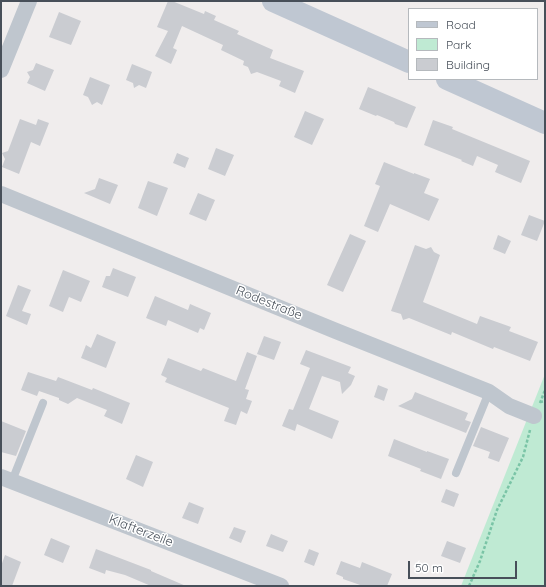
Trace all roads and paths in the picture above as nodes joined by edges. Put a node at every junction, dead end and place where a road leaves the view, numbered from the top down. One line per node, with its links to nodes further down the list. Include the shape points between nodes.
1 (29, 1): 4 (street)
2 (273, 1): 3 (street)
3 (408, 62)
4 (1, 70)
5 (448, 80): 6 (street)
6 (545, 123)
7 (1, 194): 9 (street, Rodestraße)
8 (545, 390): 12 (path)
9 (489, 392): 12 (street, Rodestraße, via 508,406); 13 (lane)
10 (545, 401): 12 (path)
11 (43, 403): 14 (lane)
12 (537, 409): 16 (path, via 523,457 497,510)
13 (456, 473)
14 (6, 479): 15 (street, Klafterzeile)
15 (280, 586)
16 (469, 586)

